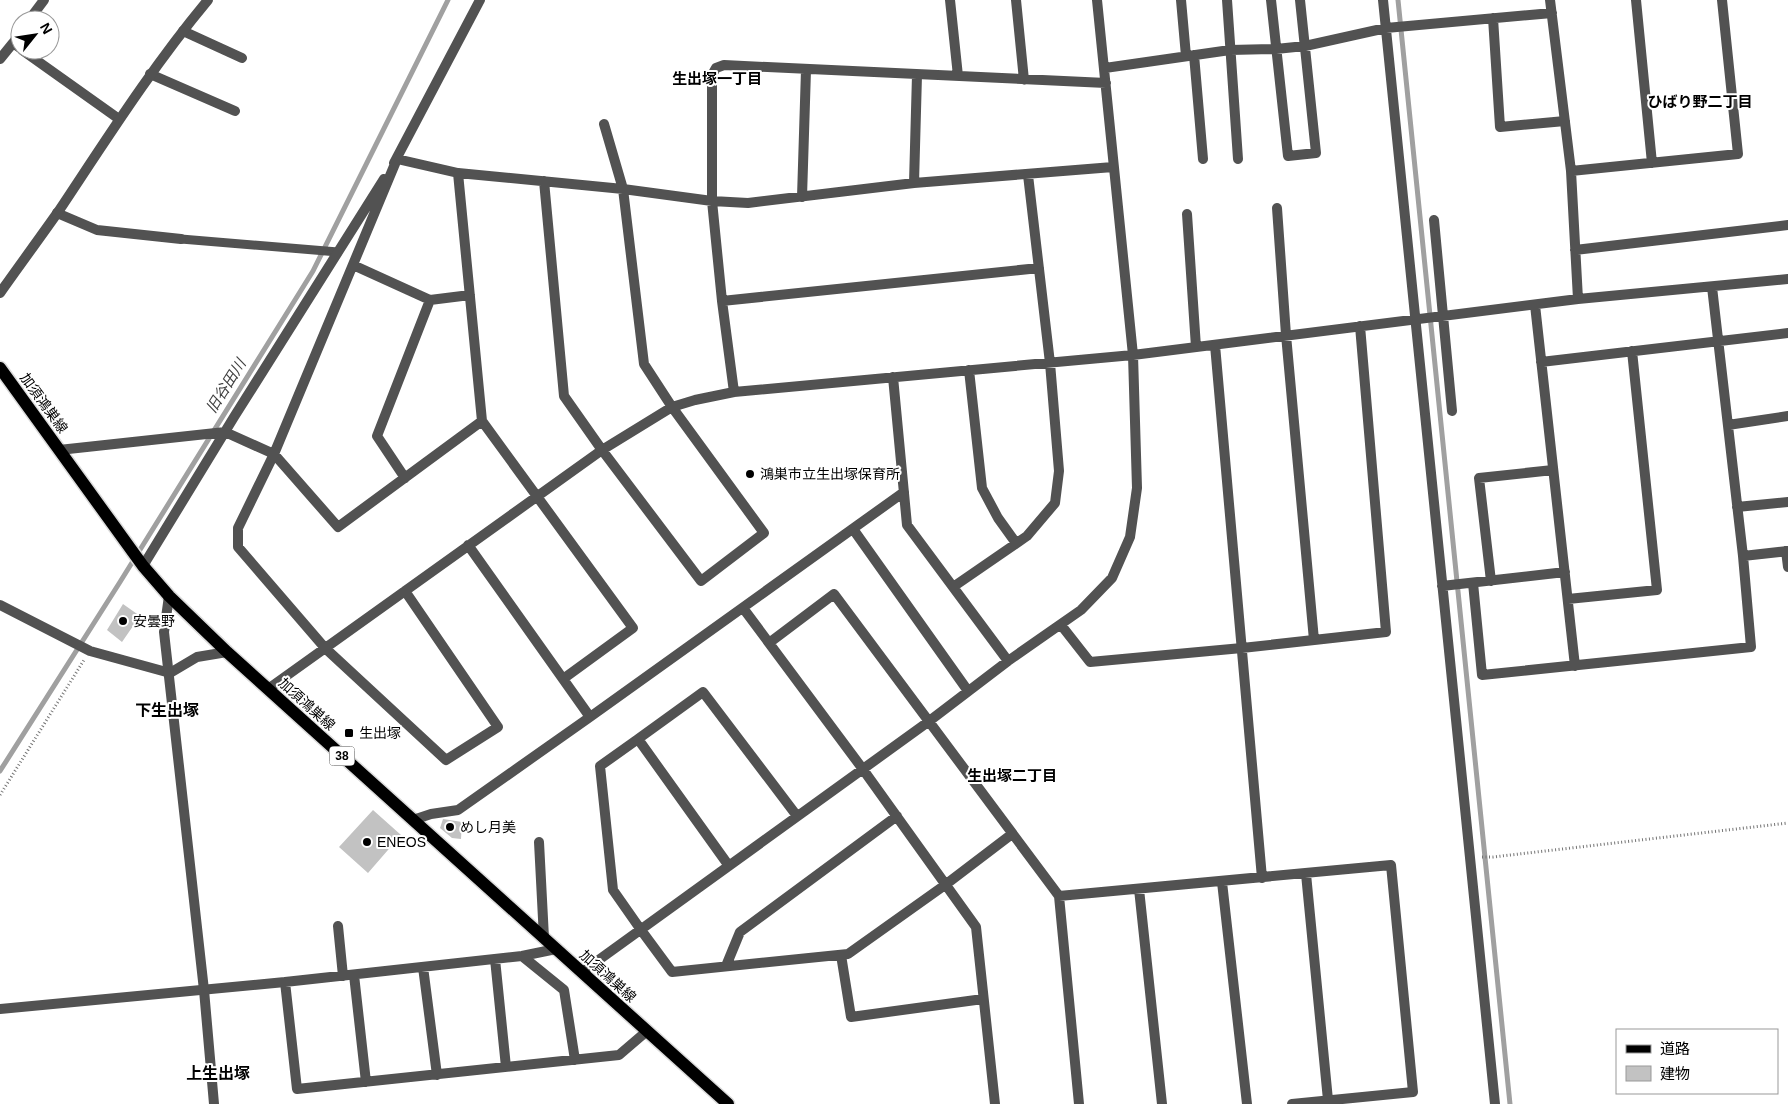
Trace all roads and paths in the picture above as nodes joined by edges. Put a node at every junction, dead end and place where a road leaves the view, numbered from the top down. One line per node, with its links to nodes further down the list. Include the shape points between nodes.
1 (208, 0): 17 (street)
2 (480, 0): 35 (street)
3 (950, 0): 28 (street)
4 (1016, 0): 29 (street)
5 (1097, 0): 24 (street)
6 (1181, 0): 21 (street)
7 (1227, 0): 20 (street)
8 (1271, 0): 19 (street)
9 (1300, 0): 18 (street)
10 (1383, 0): 16 (street)
11 (1550, 0): 14 (street)
12 (1636, 0): 38 (street)
13 (1722, 0): 38 (street, via 1738,154)
14 (1552, 13): 15 (street); 33 (street)
15 (1493, 18): 16 (street); 33 (street, via 1500,127)
16 (1386, 28): 18 (street); 67 (street)
17 (183, 30): 22 (street); 26 (street)
18 (1305, 46): 19 (street); 19 (street, via 1316,153 1288,156)
19 (1276, 49): 20 (street)
20 (1230, 50): 21 (street); 37 (street)
21 (1190, 56): 24 (street); 36 (street)
22 (242, 58)
23 (36, 60): 32 (street)
24 (1105, 68): 30 (street)
25 (806, 70): 27 (street); 46 (street); 47 (street, via 724,65 716,68 712,75)
26 (150, 74): 31 (street); 32 (street)
27 (917, 75): 28 (street); 44 (street)
28 (958, 76): 29 (street)
29 (1024, 80): 30 (street)
30 (1106, 83): 39 (street)
31 (235, 110)
32 (119, 119): 49 (street)
33 (1565, 121): 40 (street)
34 (604, 124): 45 (street)
35 (397, 159): 41 (street); 55 (street); 56 (street)
36 (1203, 159)
37 (1238, 159)
38 (1652, 163): 40 (street)
39 (1113, 168): 42 (street); 75 (street)
40 (1571, 171): 54 (street)
41 (458, 172): 43 (street); 61 (street)
42 (1028, 174): 44 (street); 57 (street)
43 (544, 182): 45 (street); 89 (street, via 564,396)
44 (914, 183): 46 (street)
45 (623, 190): 47 (street); 82 (street, via 644,364)
46 (802, 198): 47 (street, via 748,203)
47 (712, 201): 64 (street)
48 (1277, 208): 70 (street)
49 (57, 213): 53 (street, via 97,230); 60 (street)
50 (1187, 214): 73 (street)
51 (1434, 220): 66 (street)
52 (1788, 225): 54 (street)
53 (181, 239): 55 (lane)
54 (1575, 250): 62 (street)
55 (338, 252): 87 (street)
56 (353, 265): 63 (street); 90 (street)
57 (1039, 268): 64 (street); 77 (street)
58 (1788, 279): 59 (street)
59 (1712, 287): 62 (street); 71 (street)
60 (0, 293)
61 (470, 295): 63 (street); 85 (street)
62 (1578, 299): 65 (street)
63 (430, 300): 92 (street, via 378,436)
64 (722, 301): 81 (street)
65 (1535, 305): 66 (street); 76 (street)
66 (1443, 315): 67 (street); 83 (street)
67 (1415, 319): 68 (street); 107 (street)
68 (1360, 326): 70 (street); 115 (street, via 1386,632)
69 (1788, 333): 71 (street)
70 (1286, 335): 72 (street); 115 (street)
71 (1717, 340): 74 (street); 86 (street)
72 (1215, 345): 73 (street); 118 (street)
73 (1196, 347): 75 (street)
74 (1632, 351): 76 (street); 111 (street, via 1657,590)
75 (1133, 355): 77 (street); 114 (street, via 1137,488 1130,537 1112,578 1081,610)
76 (1541, 362): 91 (street)
77 (1050, 363): 79 (street); 98 (street, via 1059,471 1055,503 1027,536)
78 (0, 368): 88 (main road, 加須鴻巣線 / 38)
79 (969, 370): 80 (street); 98 (street, via 982,488)
80 (893, 377): 81 (street); 93 (street)
81 (734, 392): 82 (street)
82 (672, 407): 89 (street); 89 (street, via 764,533 701,581)
83 (1452, 411)
84 (1788, 416): 86 (street)
85 (482, 421): 92 (street); 94 (street)
86 (1728, 425): 96 (street)
87 (225, 432): 88 (street); 90 (street); 102 (street)
88 (59, 450): 102 (main road, 加須鴻巣線 / 38)
89 (602, 450): 94 (street)
90 (274, 454): 92 (street, via 338,527); 117 (street, via 238,528 238,547)
91 (1553, 470): 104 (street); 105 (street, via 1480,478)
92 (405, 478)
93 (904, 492): 97 (street); 108 (street, via 907,525)
94 (536, 496): 99 (street); 124 (street, via 633,628)
95 (1788, 502): 96 (street)
96 (1737, 507): 101 (street)
97 (853, 529): 113 (street); 126 (street)
98 (1016, 543): 108 (street)
99 (468, 545): 109 (street); 124 (street)
100 (1787, 551): 101 (street); 103 (street)
101 (1743, 556): 122 (street, via 1751,647)
102 (143, 566): 110 (main road, 加須鴻巣線 / 38)
103 (1788, 568)
104 (1565, 572): 105 (street); 111 (street)
105 (1492, 581): 106 (street)
106 (1473, 583): 107 (street); 122 (street, via 1482,675)
107 (1442, 586): 138 (street)
108 (953, 587): 121 (street)
109 (405, 591): 117 (street); 117 (street, via 498,727 446,760)
110 (170, 596): 120 (main road, 加須鴻巣線 / 38); 123 (street, via 164,632)
111 (1568, 599): 122 (street)
112 (0, 605): 119 (street)
113 (743, 608): 116 (street); 127 (street)
114 (1061, 625): 118 (street, via 1090,662); 121 (street)
115 (1314, 640): 118 (street)
116 (769, 643): 128 (street, via 834,594); 130 (street)
117 (325, 648): 125 (street)
118 (1242, 648): 141 (street)
119 (90, 651): 123 (street); 131 (path)
120 (227, 652): 123 (street, via 197,657); 125 (main road, 加須鴻巣線 / 38)
121 (1008, 661): 126 (street)
122 (1575, 666)
123 (170, 673): 159 (street)
124 (563, 679): 127 (street)
125 (268, 689): 134 (main road, 加須鴻巣線 / 38)
126 (968, 691): 128 (street)
127 (590, 718): 134 (street, via 458,810)
128 (928, 722): 130 (street); 136 (street)
129 (638, 739): 132 (street, via 703,692); 139 (street); 147 (street, via 600,766 613,890)
130 (862, 768): 132 (street); 133 (street)
131 (0, 795)
132 (797, 816): 139 (street)
133 (897, 816): 143 (street); 153 (street, via 740,932)
134 (414, 820): 148 (main road, 加須鴻巣線 / 38)
135 (1788, 823): 138 (path, via 1494,857)
136 (1012, 834): 143 (street); 145 (street)
137 (539, 842): 148 (street)
138 (1469, 857): 175 (street)
139 (729, 866): 147 (street)
140 (1306, 874): 141 (street); 167 (street); 167 (street, via 1390,865 1414,1092)
141 (1262, 878): 142 (street)
142 (1222, 882): 144 (street); 173 (street)
143 (945, 885): 150 (street, via 848,954); 160 (street, via 976,927)
144 (1139, 889): 145 (street); 172 (street)
145 (1059, 896): 171 (street)
146 (338, 926): 157 (street)
147 (641, 930): 153 (street, via 672,972); 155 (street)
148 (544, 938): 149 (main road, 加須鴻巣線 / 38)
149 (556, 950): 151 (street); 155 (main road, 加須鴻巣線 / 38)
150 (842, 955): 153 (street); 160 (street, via 851,1017)
151 (522, 956): 152 (street); 163 (street, via 564,990)
152 (495, 959): 154 (street); 164 (street)
153 (726, 966)
154 (423, 967): 156 (street); 165 (street)
155 (582, 972): 162 (main road, 加須鴻巣線 / 38)
156 (354, 975): 157 (street); 166 (street)
157 (343, 976): 158 (street)
158 (285, 982): 159 (street); 166 (street, via 297,1089)
159 (204, 990): 161 (street); 168 (street)
160 (984, 999): 170 (street)
161 (0, 1009)
162 (647, 1031): 163 (street, via 619,1055); 169 (main road, 加須鴻巣線 / 38)
163 (575, 1060): 164 (street)
164 (506, 1067): 165 (street)
165 (436, 1074): 166 (street)
166 (366, 1082)
167 (1328, 1100): 174 (street)
168 (214, 1104)
169 (728, 1104)
170 (995, 1104)
171 (1079, 1104)
172 (1162, 1104)
173 (1247, 1104)
174 (1292, 1104)
175 (1495, 1104)

